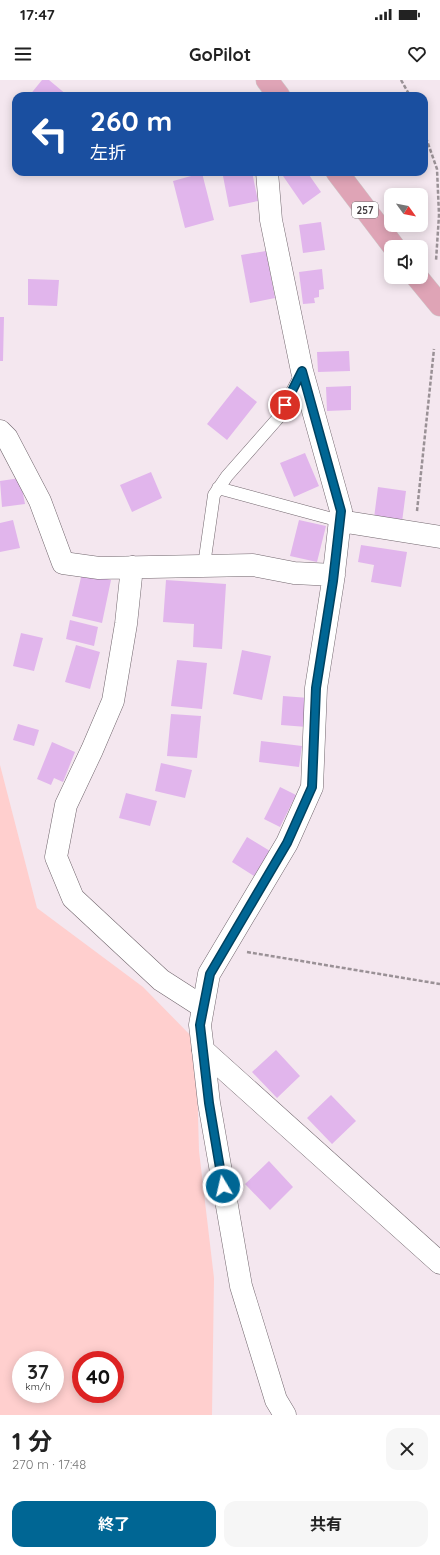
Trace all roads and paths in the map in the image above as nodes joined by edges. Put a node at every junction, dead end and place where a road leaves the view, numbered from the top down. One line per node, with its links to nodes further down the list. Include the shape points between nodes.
1 (264, 80): 4 (street)
2 (267, 80): 5 (highway)
3 (401, 80): 6 (path)
4 (264, 92)
5 (276, 92)
6 (408, 92)
7 (428, 143): 11 (path, via 437,169 439,215)
8 (267, 176): 15 (street, via 271,220)
9 (340, 176): 10 (highway, 257)
10 (389, 240)
11 (436, 261)
12 (423, 284): 13 (highway)
13 (440, 305)
14 (434, 349): 19 (path)
15 (302, 371): 17 (lane, via 280,417); 18 (street, via 341,511)
16 (0, 431): 22 (street, via 40,501 63,563 99,568)
17 (218, 488): 18 (lane); 21 (lane, via 214,494)
18 (340, 521): 19 (street); 23 (street)
19 (414, 533): 20 (street)
20 (440, 537)
21 (204, 566): 22 (street); 23 (street, via 253,565 294,573)
22 (132, 567): 26 (street, via 126,624 113,701 66,805 56,857 73,898 161,980)
23 (334, 575): 24 (street, via 316,688 312,787 287,843)
24 (224, 949): 25 (path); 26 (street, via 210,974)
25 (440, 984)
26 (203, 1008): 27 (street, via 200,1025)
27 (203, 1050): 28 (street); 29 (street, via 209,1103 240,1286 276,1400)
28 (440, 1263)
29 (285, 1415)

